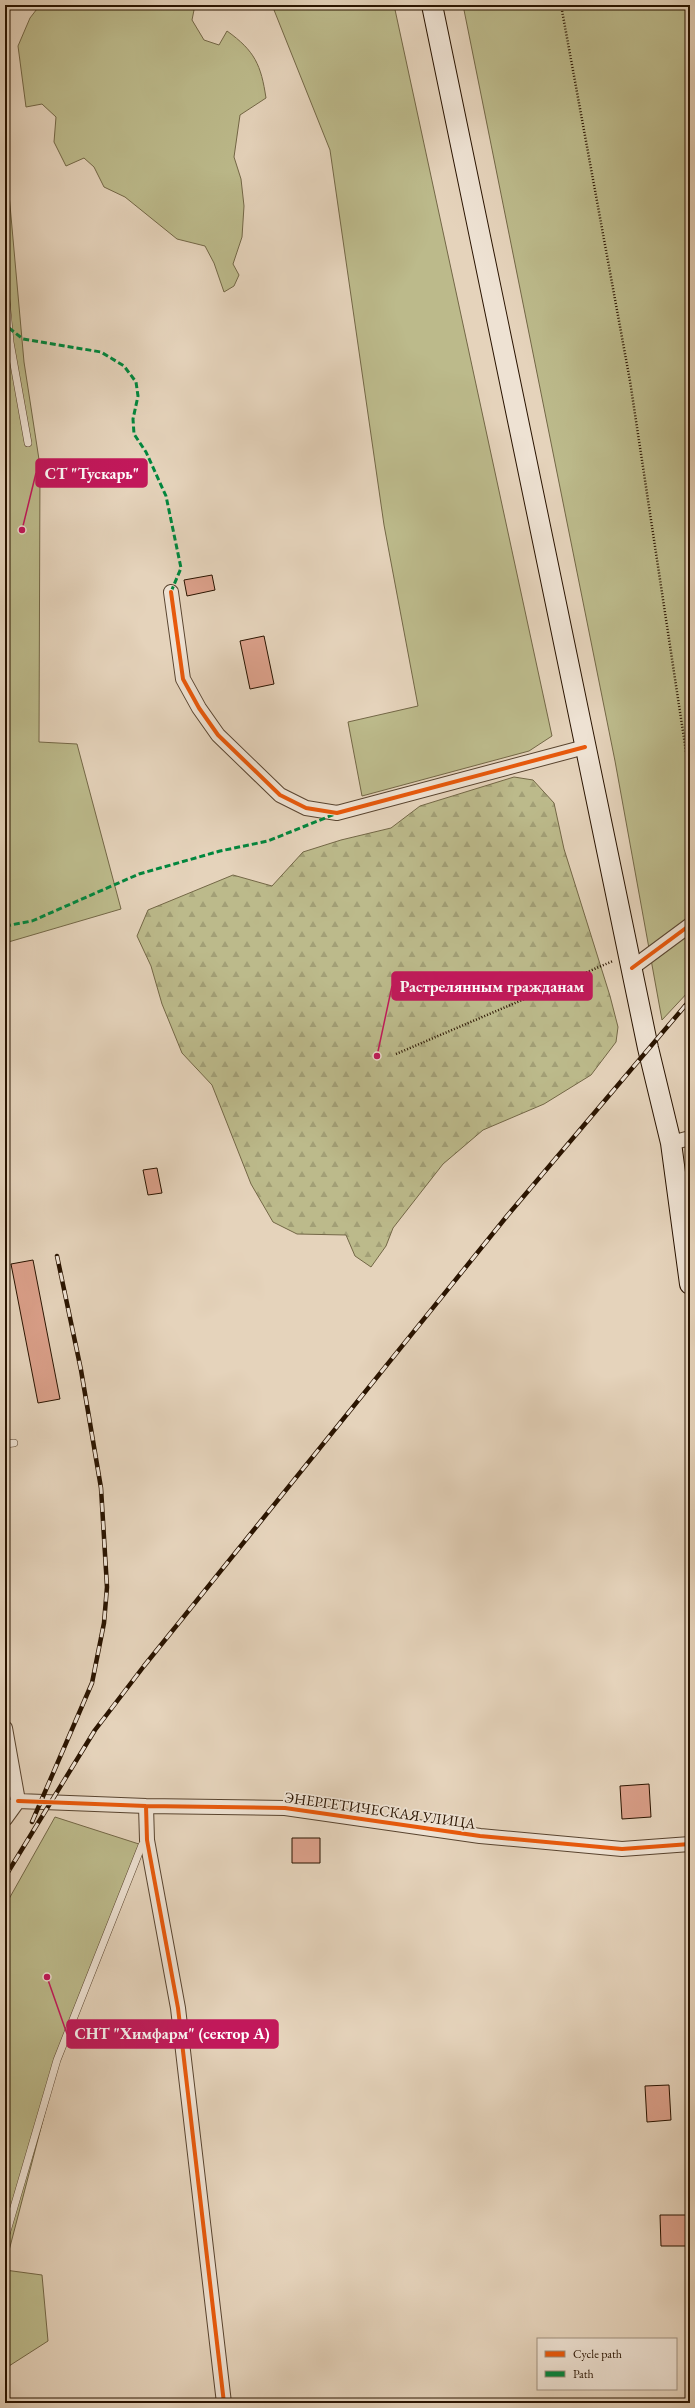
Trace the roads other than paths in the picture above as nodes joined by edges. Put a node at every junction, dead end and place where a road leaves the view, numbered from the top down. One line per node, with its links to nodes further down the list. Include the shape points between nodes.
1 (432, 5): 5 (main road)
2 (5, 288): 3 (lane, via 10,342)
3 (28, 443)
4 (171, 592): 5 (street, via 183,679 199,708 218,735 280,795 306,808 337,813)
5 (585, 747): 7 (main road)
6 (690, 925): 7 (street)
7 (630, 961): 9 (main road)
8 (690, 1138): 9 (street)
9 (671, 1143): 10 (main road)
10 (690, 1284)
11 (14, 1443): 12 (lane)
12 (5, 1444)
13 (5, 1728): 14 (street)
14 (18, 1801): 15 (street, ЭНЕРГЕТИЧЕСКАЯ УЛИЦА); 16 (street)
15 (146, 1806): 17 (street); 18 (street, ЭНЕРГЕТИЧЕСКАЯ УЛИЦА, via 285,1808 480,1836 622,1849)
16 (5, 1819)
17 (147, 1840): 19 (lane, via 142,1845 57,2060); 20 (street, via 178,2008)
18 (690, 1844)
19 (5, 2238)
20 (224, 2403)

